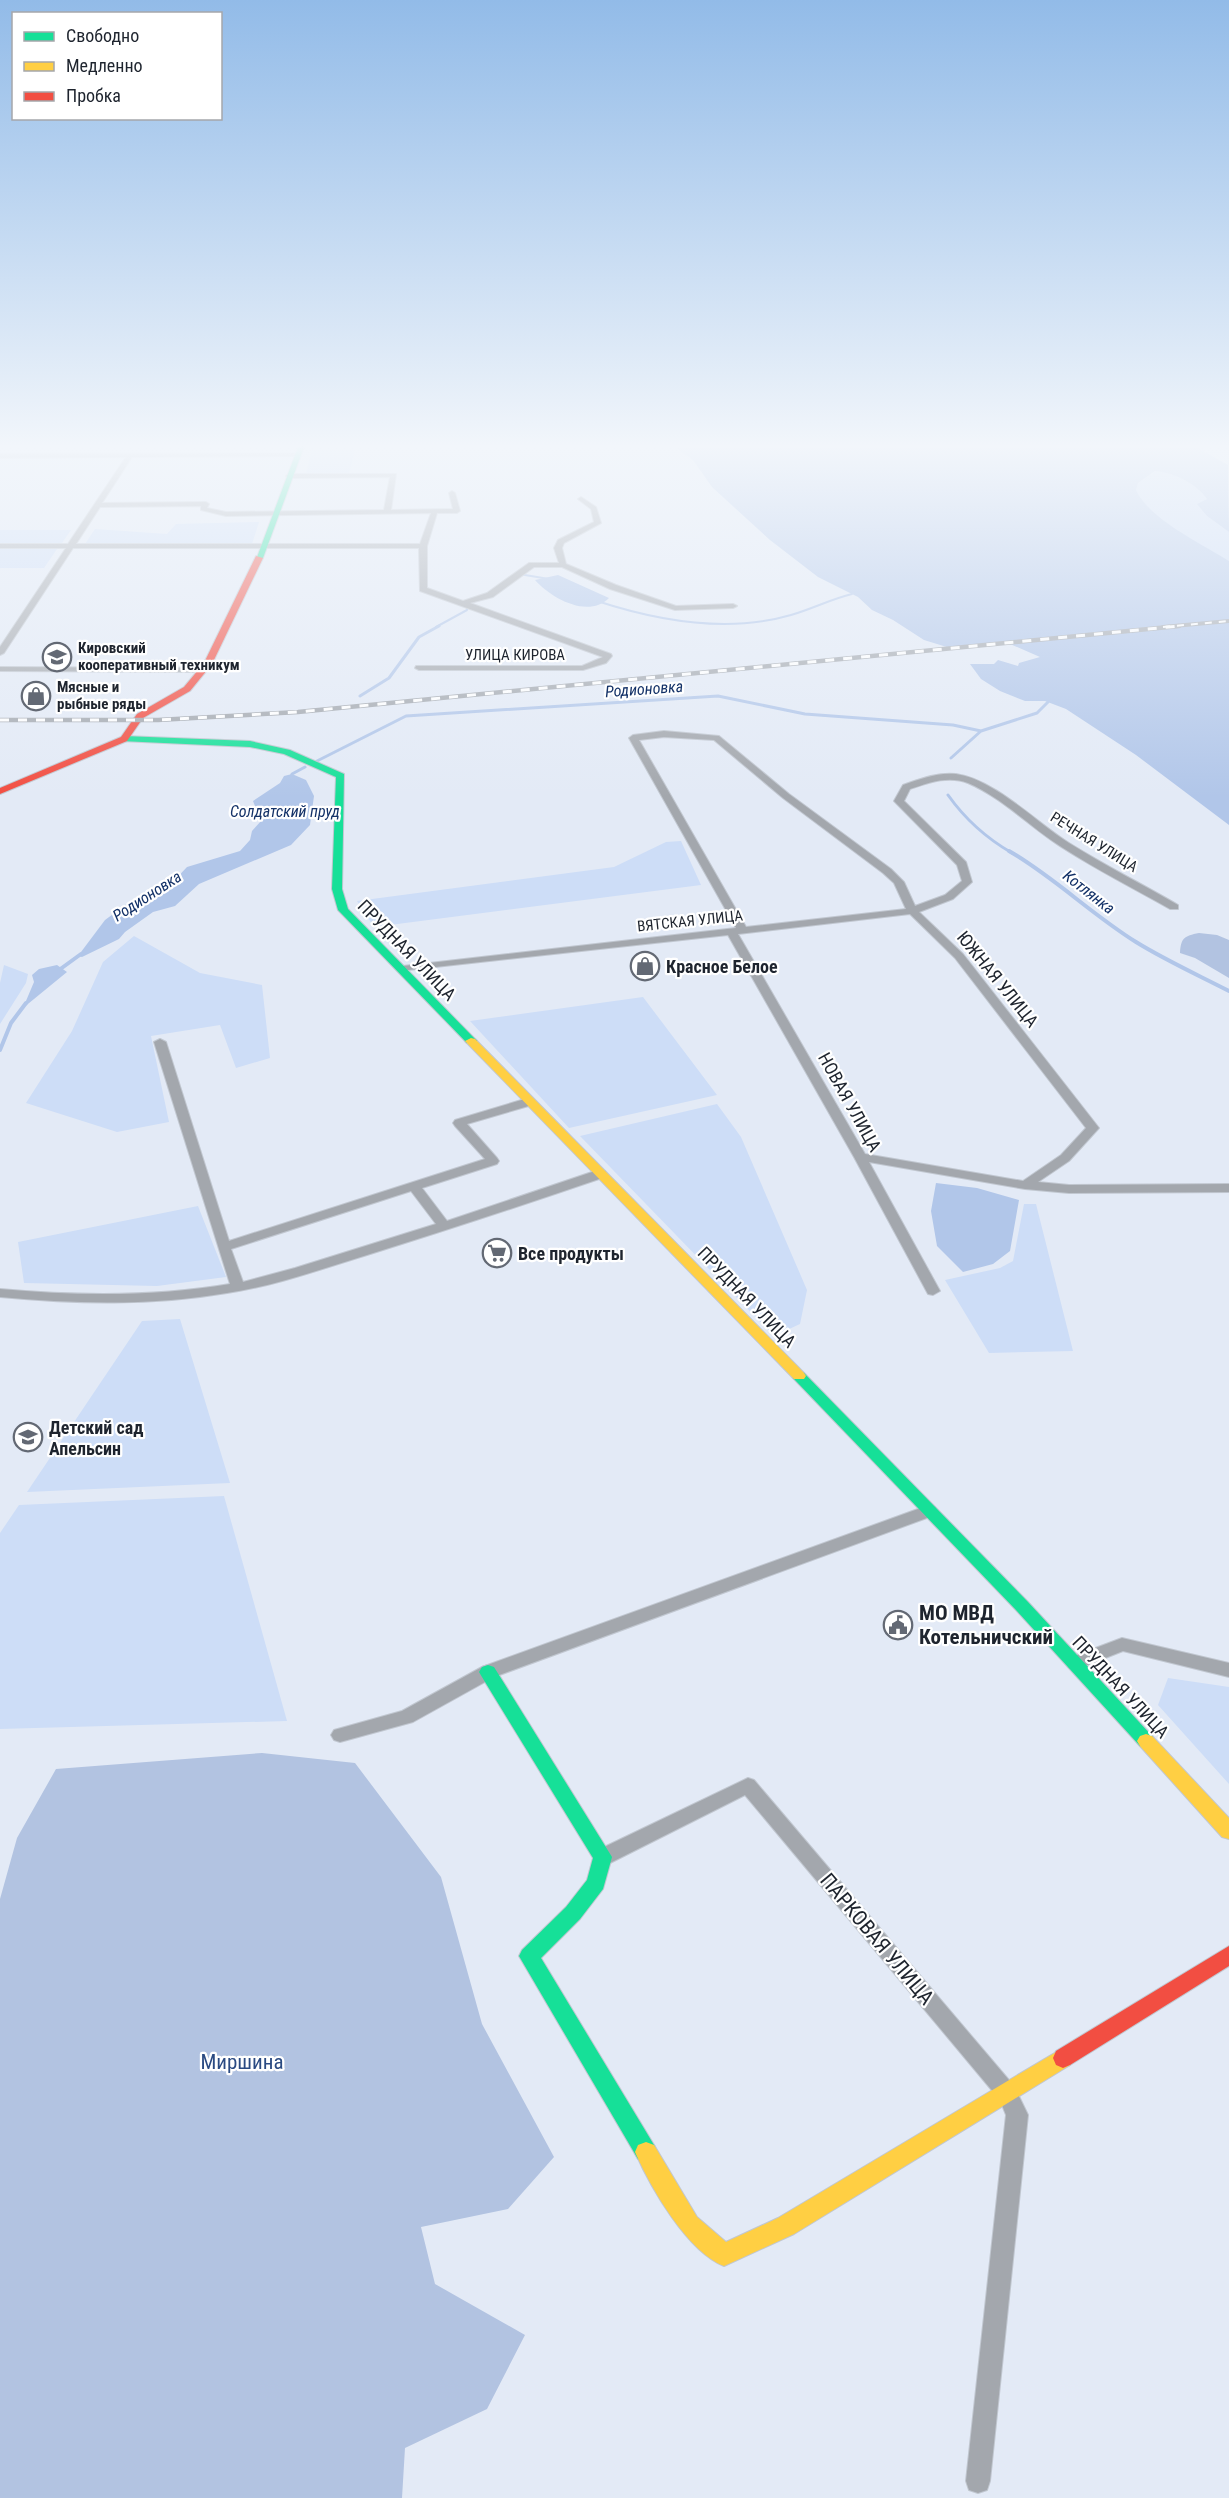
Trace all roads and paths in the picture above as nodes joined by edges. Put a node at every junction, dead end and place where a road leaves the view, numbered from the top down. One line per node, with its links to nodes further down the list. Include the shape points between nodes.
1 (60, 564): 7 (street)
2 (256, 564): 10 (street)
3 (423, 564): 5 (street, via 423,589)
4 (563, 565): 5 (street, via 531,565 490,594); 6 (street, via 675,608)
5 (463, 603): 8 (street, УЛИЦА КИРОВА, via 608,656 583,668)
6 (733, 606)
7 (0, 653)
8 (419, 668)
9 (0, 669): 10 (street)
10 (204, 670): 12 (street, via 184,691 140,716)
11 (716, 738): 16 (street, ЮЖНАЯ УЛИЦА, via 887,871 899,882); 17 (street, НОВАЯ УЛИЦА, via 664,734 633,738)
12 (124, 739): 14 (street); 18 (street, ПРУДНАЯ УЛИЦА, via 214,739 269,747 341,776 337,889 342,910)
13 (970, 781): 15 (street, РЕЧНАЯ УЛИЦА, via 1065,845); 16 (street, ВЯТСКАЯ УЛИЦА, via 956,777 919,781 906,787 899,801 963,864 967,876 967,882 949,897)
14 (0, 791)
15 (1174, 907)
16 (912, 911): 17 (street, ВЯТСКАЯ УЛИЦА); 23 (street, ЮЖНАЯ УЛИЦА, via 959,956 1093,1128 1065,1158)
17 (737, 931): 18 (street, ВЯТСКАЯ УЛИЦА); 21 (street, НОВАЯ УЛИЦА)
18 (403, 969): 20 (street, ПРУДНАЯ УЛИЦА)
19 (160, 1042): 27 (street)
20 (528, 1102): 22 (street, ПРУДНАЯ УЛИЦА); 24 (street, via 459,1123 494,1161)
21 (860, 1157): 23 (street); 29 (street, НОВАЯ УЛИЦА)
22 (600, 1174): 26 (street); 31 (street, ПРУДНАЯ УЛИЦА)
23 (1025, 1185): 25 (street, via 1069,1189)
24 (414, 1186): 26 (street); 27 (street)
25 (1229, 1188)
26 (444, 1226): 28 (street)
27 (224, 1247): 28 (street)
28 (238, 1287): 30 (street, via 144,1298 52,1298)
29 (933, 1291)
30 (0, 1293)
31 (929, 1511): 32 (street, ПРУДНАЯ УЛИЦА); 34 (street)
32 (1075, 1664): 33 (street, via 1122,1644); 36 (street, ПРУДНАЯ УЛИЦА)
33 (1229, 1670)
34 (488, 1672): 35 (street, via 407,1717); 37 (street)
35 (340, 1735)
36 (1229, 1831)
37 (603, 1857): 39 (street, ПАРКОВАЯ УЛИЦА, via 748,1785); 39 (street, via 596,1883 573,1913 529,1956 689,2225 724,2255 786,2226)
38 (1229, 1955): 39 (street)
39 (1007, 2094): 40 (street, ПАРКОВАЯ УЛИЦА, via 1017,2115)
40 (978, 2481)

